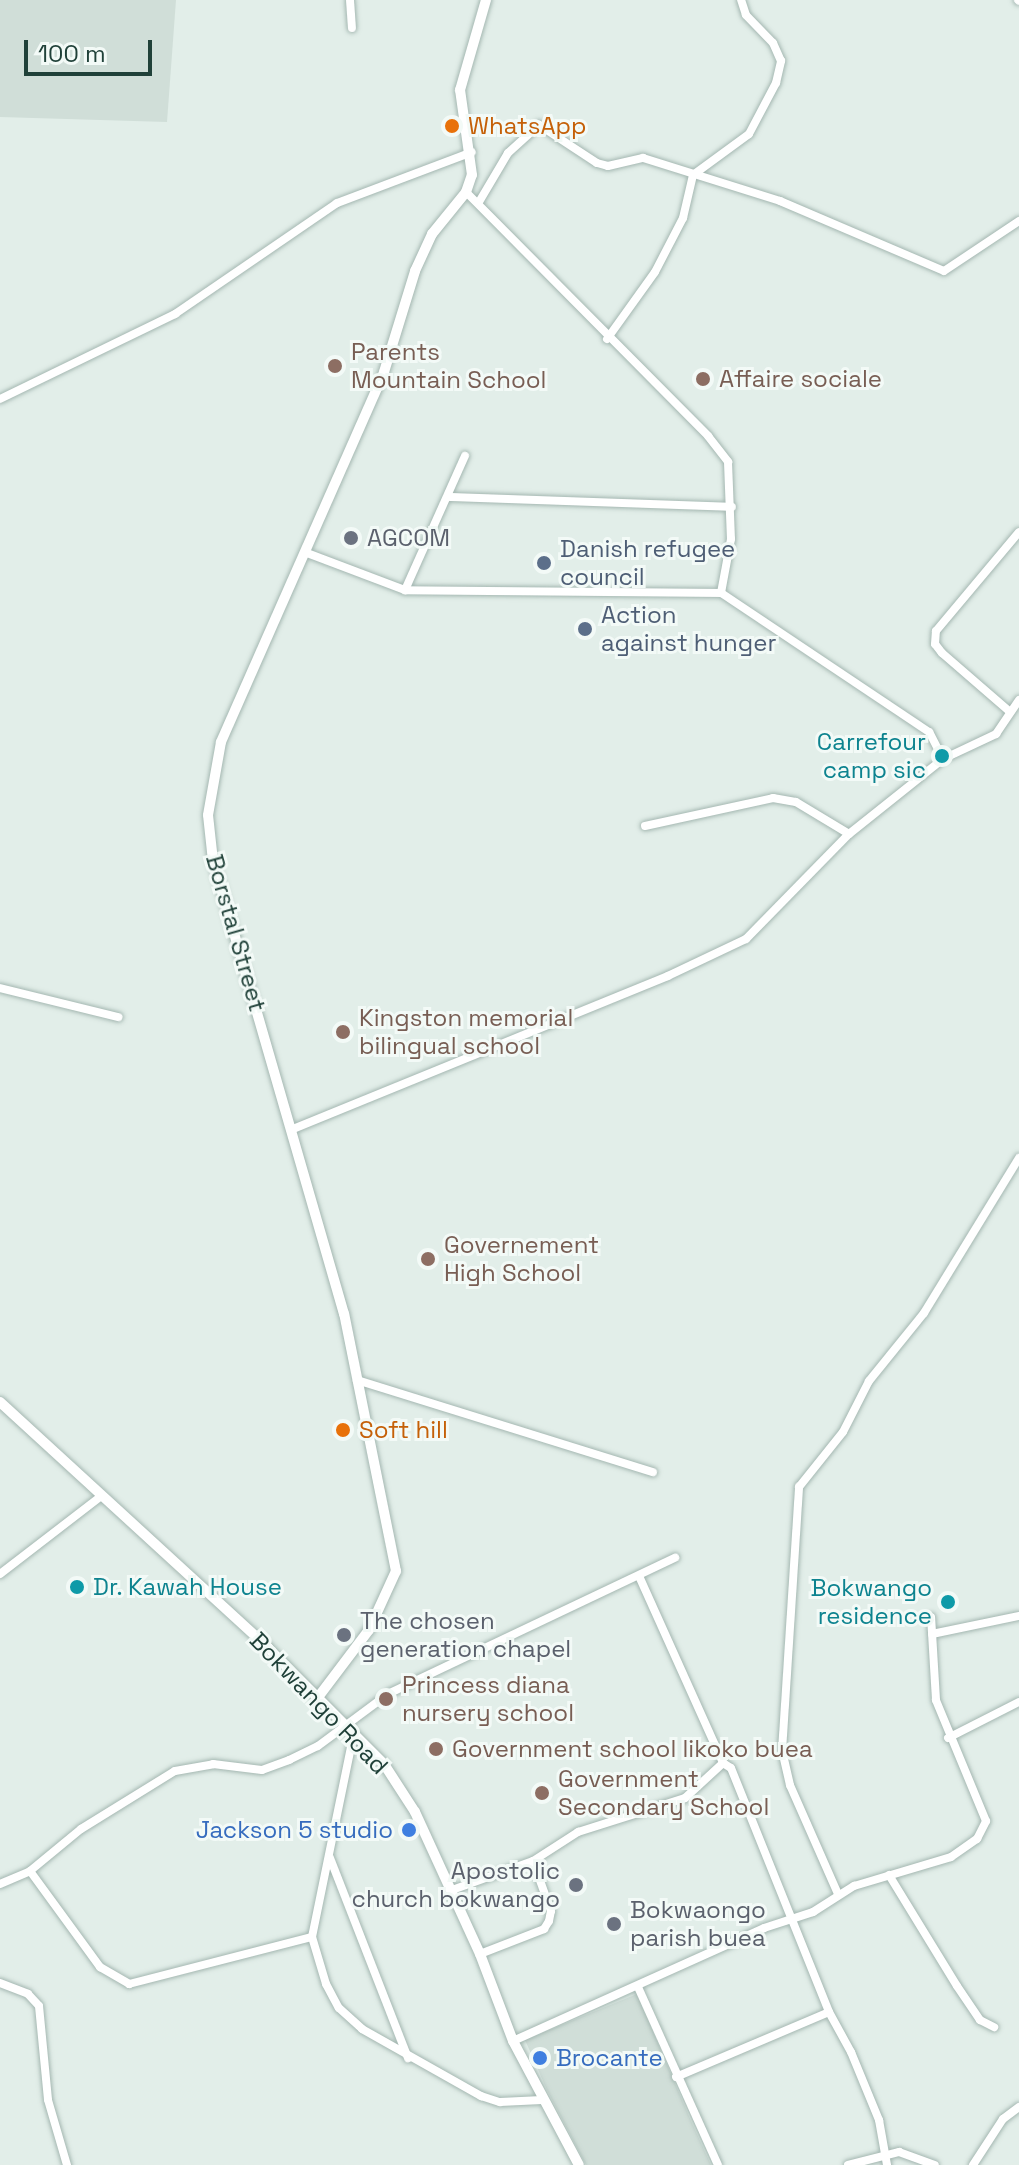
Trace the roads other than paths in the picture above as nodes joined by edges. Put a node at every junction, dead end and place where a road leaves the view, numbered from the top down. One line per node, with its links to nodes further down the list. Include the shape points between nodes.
1 (350, 0): 4 (street)
2 (486, 0): 5 (street, via 460,90)
3 (741, 0): 6 (street, via 746,15 773,43 781,61 776,83 749,134)
4 (352, 28)
5 (472, 152): 7 (street); 11 (street, via 337,203 175,314)
6 (693, 175): 8 (street, via 643,158 608,166 597,163 539,125 508,153); 9 (street, via 780,201 944,271); 10 (street, via 683,218 655,272)
7 (466, 192): 8 (street); 16 (street, Borstal Street, via 432,234 384,372)
8 (479, 202): 10 (street)
9 (1019, 221)
10 (607, 339): 14 (street, via 728,462)
11 (0, 399)
12 (465, 456): 13 (street)
13 (448, 497): 14 (street); 17 (street)
14 (732, 507): 18 (street)
15 (1019, 532): 20 (street, via 936,631 935,644)
16 (307, 553): 17 (street); 26 (street, Borstal Street, via 221,742 208,815 213,861)
17 (405, 590): 18 (street)
18 (721, 593): 21 (street, via 929,732)
19 (1019, 700): 20 (street)
20 (1009, 711): 21 (street, via 996,734)
21 (943, 759): 23 (street)
22 (645, 826): 23 (street, via 773,798 796,802)
23 (849, 834): 26 (street, via 746,939)
24 (0, 988): 25 (street)
25 (118, 1017)
26 (293, 1129): 28 (street, Borstal Street)
27 (1019, 1158): 50 (street, via 924,1313 869,1381 843,1432 799,1487 782,1751 790,1785)
28 (357, 1380): 30 (street); 38 (street, Borstal Street, via 396,1571 369,1630)
29 (0, 1402): 31 (street, Bokwango Road)
30 (653, 1472)
31 (100, 1497): 33 (street); 38 (street, Bokwango Road)
32 (675, 1558): 34 (street)
33 (0, 1574)
34 (639, 1576): 40 (street, via 388,1694); 43 (street)
35 (1019, 1616): 37 (street)
36 (931, 1617): 37 (street)
37 (932, 1634): 42 (street, via 936,1700)
38 (319, 1696): 40 (street, Bokwango Road)
39 (1019, 1702): 42 (street)
40 (344, 1722): 41 (street, Bokwango Road); 46 (street, via 318,1746 262,1770 213,1764 175,1771 81,1829)
41 (354, 1731): 44 (street); 49 (street, Bokwango Road, via 384,1764 415,1812)
42 (948, 1738): 47 (street, via 986,1821 984,1831 951,1857)
43 (723, 1763): 45 (street, via 692,1795 578,1832); 51 (street, via 731,1768)
44 (329, 1855): 52 (street); 59 (street)
45 (533, 1861): 49 (street); 53 (street, via 551,1911 544,1929)
46 (30, 1871): 48 (street); 52 (street, via 100,1967 129,1984)
47 (889, 1875): 50 (street); 57 (street, via 980,2020)
48 (0, 1884)
49 (452, 1890): 53 (street, Bokwango Road)
50 (838, 1894): 51 (street)
51 (793, 1919): 55 (street); 56 (street)
52 (312, 1937): 59 (street, via 339,2008)
53 (480, 1954): 58 (street, Bokwango Road)
54 (0, 1983): 64 (street, via 28,1994 39,2006 48,2100)
55 (638, 1987): 58 (street); 60 (street)
56 (829, 2012): 60 (street); 63 (street, via 879,2120)
57 (994, 2027)
58 (513, 2041): 61 (street, Bokwango Road)
59 (408, 2059): 61 (street, via 500,2102)
60 (676, 2077): 66 (street)
61 (542, 2100): 65 (street, Bokwango Road)
62 (1019, 2107): 70 (street, via 1003,2119)
63 (887, 2153): 67 (street); 68 (street); 69 (street)
64 (67, 2165)
65 (579, 2165)
66 (718, 2165)
67 (848, 2165)
68 (887, 2165)
69 (935, 2165)
70 (973, 2165)

